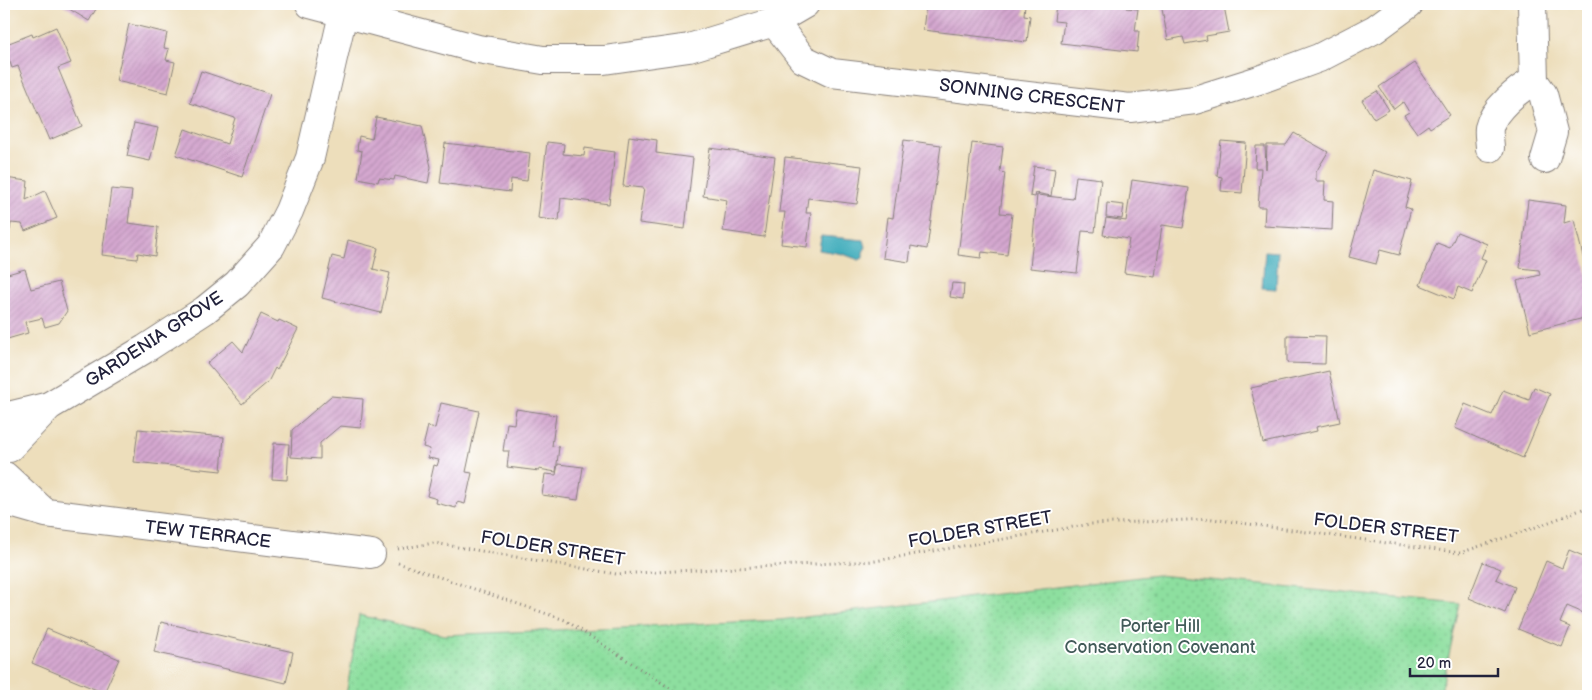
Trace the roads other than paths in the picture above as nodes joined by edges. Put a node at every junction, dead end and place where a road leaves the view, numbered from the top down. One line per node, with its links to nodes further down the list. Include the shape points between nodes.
1 (310, 4): 5 (street)
2 (805, 4): 6 (street)
3 (1409, 4): 6 (street, SONNING CRESCENT, via 1375,29 1319,58 1196,100 1130,108 832,73 803,59)
4 (1532, 4): 7 (street)
5 (343, 14): 6 (street, via 478,49 543,60 604,60 688,48); 10 (street, GARDENIA GROVE, via 310,158 271,246 237,284 205,310)
6 (774, 22)
7 (1534, 81): 8 (street, via 1522,87 1502,106 1489,128); 9 (street, via 1543,94 1554,132)
8 (1490, 148)
9 (1545, 159)
10 (49, 406): 11 (street, GARDENIA GROVE); 12 (street, GARDENIA GROVE)
11 (4, 417)
12 (6, 441): 13 (street, via 10,458)
13 (4, 485): 14 (street, TEW TERRACE, via 46,513)
14 (371, 554)

